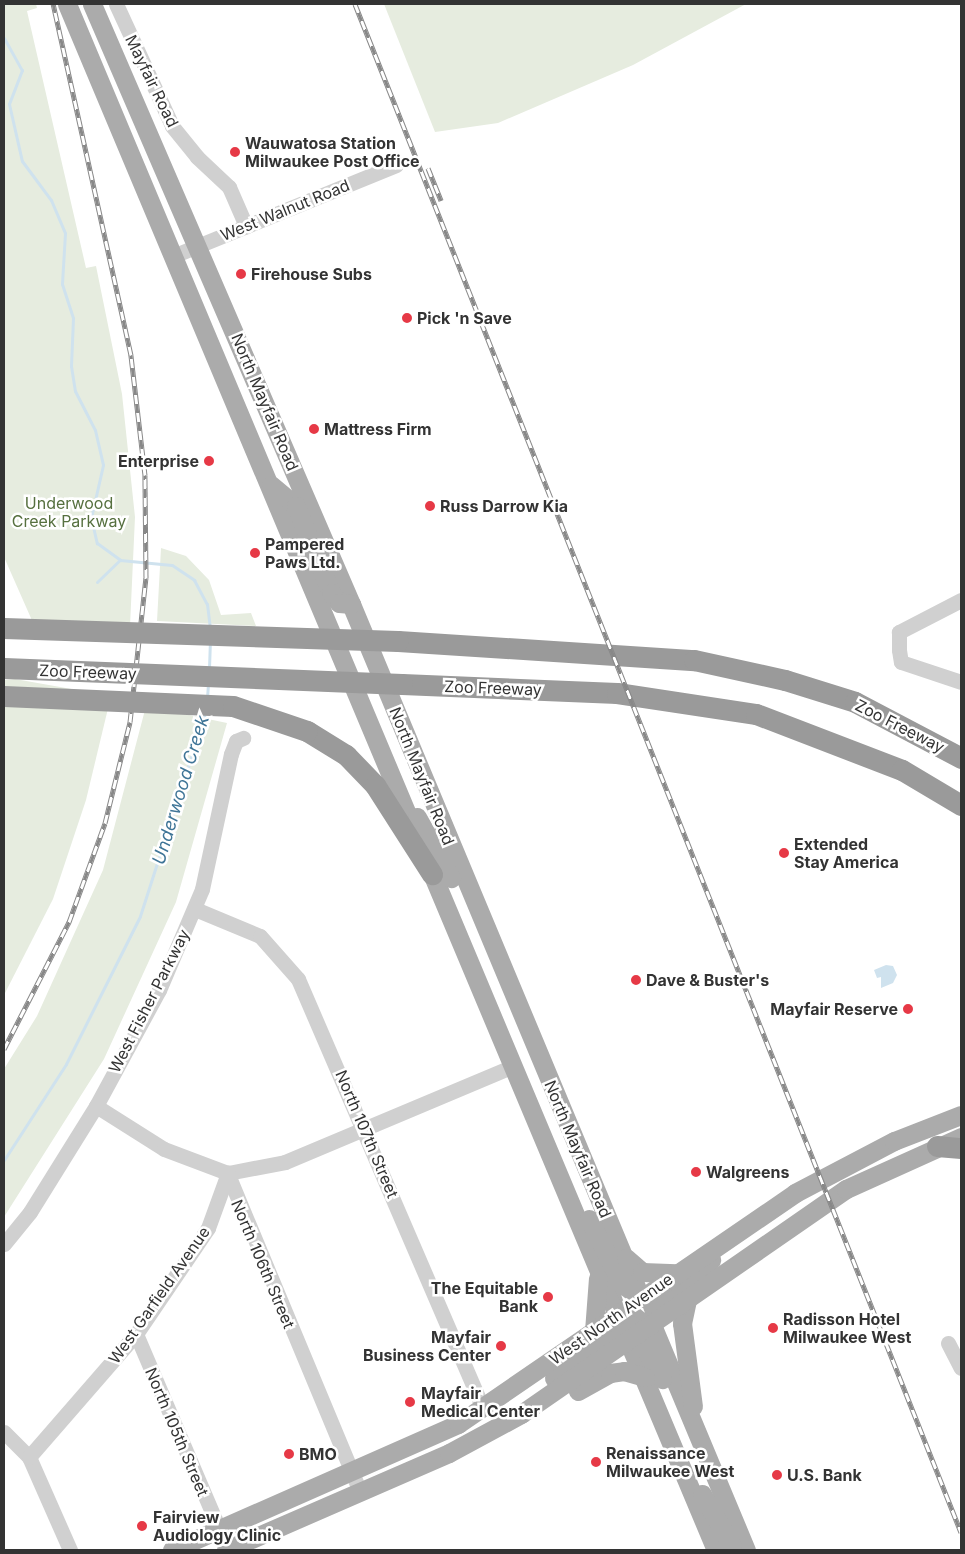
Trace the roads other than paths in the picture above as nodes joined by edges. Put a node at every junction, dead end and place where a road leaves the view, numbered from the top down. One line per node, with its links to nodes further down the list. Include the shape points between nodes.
1 (67, 4): 4 (main road, North Mayfair Road)
2 (92, 4): 7 (main road, North Mayfair Road)
3 (116, 4): 6 (street, Mayfair Road, via 172,126 196,158 229,187)
4 (92, 61): 7 (main road, via 133,127 181,236); 8 (main road, North Mayfair Road)
5 (396, 165): 6 (street, West Walnut Road)
6 (246, 226): 7 (street, West Walnut Road)
7 (198, 245): 8 (street, West Walnut Road); 9 (main road, North Mayfair Road)
8 (173, 256): 9 (main road, via 184,256 194,266 239,374); 10 (main road, North Mayfair Road)
9 (275, 429): 12 (main road, North Mayfair Road)
10 (268, 483): 12 (main road, via 296,506 331,593 339,603); 19 (main road, North Mayfair Road)
11 (961, 600): 15 (street, via 899,632 898,650 901,662)
12 (351, 604): 23 (main road, North Mayfair Road)
13 (4, 628): 18 (highway, Zoo Freeway, bridge, via 398,642 694,660 785,680 855,702)
14 (4, 668): 20 (highway, Zoo Freeway, bridge, via 617,693 756,714 902,770)
15 (961, 682)
16 (4, 696): 21 (highway, bridge, via 233,706 307,731 346,755 375,785)
17 (243, 738): 22 (street, West Fisher Parkway, via 236,741 231,754)
18 (961, 758)
19 (393, 784): 21 (main road, North Mayfair Road); 23 (main road, via 443,860 490,970)
20 (961, 805)
21 (432, 874): 24 (main road, North Mayfair Road)
22 (195, 909): 25 (street, West Fisher Parkway, via 159,990); 27 (street, North 107th Street, via 249,928 289,964)
23 (507, 981): 38 (main road, North Mayfair Road)
24 (514, 1066): 27 (street); 33 (main road, North Mayfair Road)
25 (96, 1106): 31 (street, via 164,1149); 36 (street, West Fisher Parkway, via 30,1212)
26 (961, 1114): 32 (main road, West North Avenue, via 894,1141)
27 (366, 1130): 31 (street, via 285,1162); 49 (street, North 107th Street)
28 (961, 1137): 29 (main road, West North Avenue)
29 (937, 1146): 30 (highway); 35 (main road, West North Avenue, via 868,1176)
30 (961, 1148)
31 (228, 1173): 45 (street, West Garfield Avenue, via 208,1228); 56 (street, North 106th Street, via 234,1197)
32 (819, 1180): 34 (main road, West North Avenue); 35 (main road, via 814,1194 792,1212)
33 (568, 1192): 39 (main road, North Mayfair Road); 43 (main road, via 598,1230)
34 (774, 1207): 37 (main road, West North Avenue); 40 (main road, via 773,1222 739,1250)
35 (791, 1226): 40 (main road, West North Avenue)
36 (4, 1244)
37 (715, 1247): 41 (main road, West North Avenue); 43 (main road, via 710,1265)
38 (626, 1258): 41 (main road, via 642,1272); 43 (main road, North Mayfair Road)
39 (597, 1263): 43 (main road, North Mayfair Road); 44 (main road, via 599,1301)
40 (725, 1272): 42 (main road, West North Avenue)
41 (676, 1273): 43 (main road, West North Avenue)
42 (687, 1300): 43 (main road, West North Avenue); 52 (main road, via 682,1323)
43 (635, 1319): 44 (main road, West North Avenue); 48 (main road, North Mayfair Road); 50 (main road, West North Avenue); 52 (main road, North Mayfair Road); 55 (main road, via 529,1397 434,1450)
44 (594, 1331): 49 (main road, West North Avenue)
45 (136, 1334): 53 (street, West Garfield Avenue); 59 (street, North 105th Street)
46 (948, 1343): 47 (street)
47 (961, 1368)
48 (645, 1377): 50 (main road, via 624,1371 610,1373 550,1411); 54 (main road, North Mayfair Road)
49 (483, 1409): 56 (main road, West North Avenue)
50 (521, 1414): 55 (main road, West North Avenue)
51 (4, 1432): 53 (street)
52 (698, 1437): 66 (main road, North Mayfair Road)
53 (29, 1457): 60 (street)
54 (680, 1463): 64 (main road, North Mayfair Road); 65 (main road)
55 (409, 1471): 58 (main road, West North Avenue)
56 (352, 1472): 57 (main road, West North Avenue); 58 (street, North 106th Street)
57 (323, 1484): 59 (main road, West North Avenue); 63 (main road, via 291,1506 241,1528 230,1537)
58 (360, 1491): 63 (main road, West North Avenue)
59 (219, 1529): 61 (main road, West North Avenue); 62 (main road)
60 (70, 1550)
61 (172, 1550)
62 (205, 1550)
63 (226, 1550)
64 (716, 1550)
65 (734, 1550)
66 (746, 1550)

